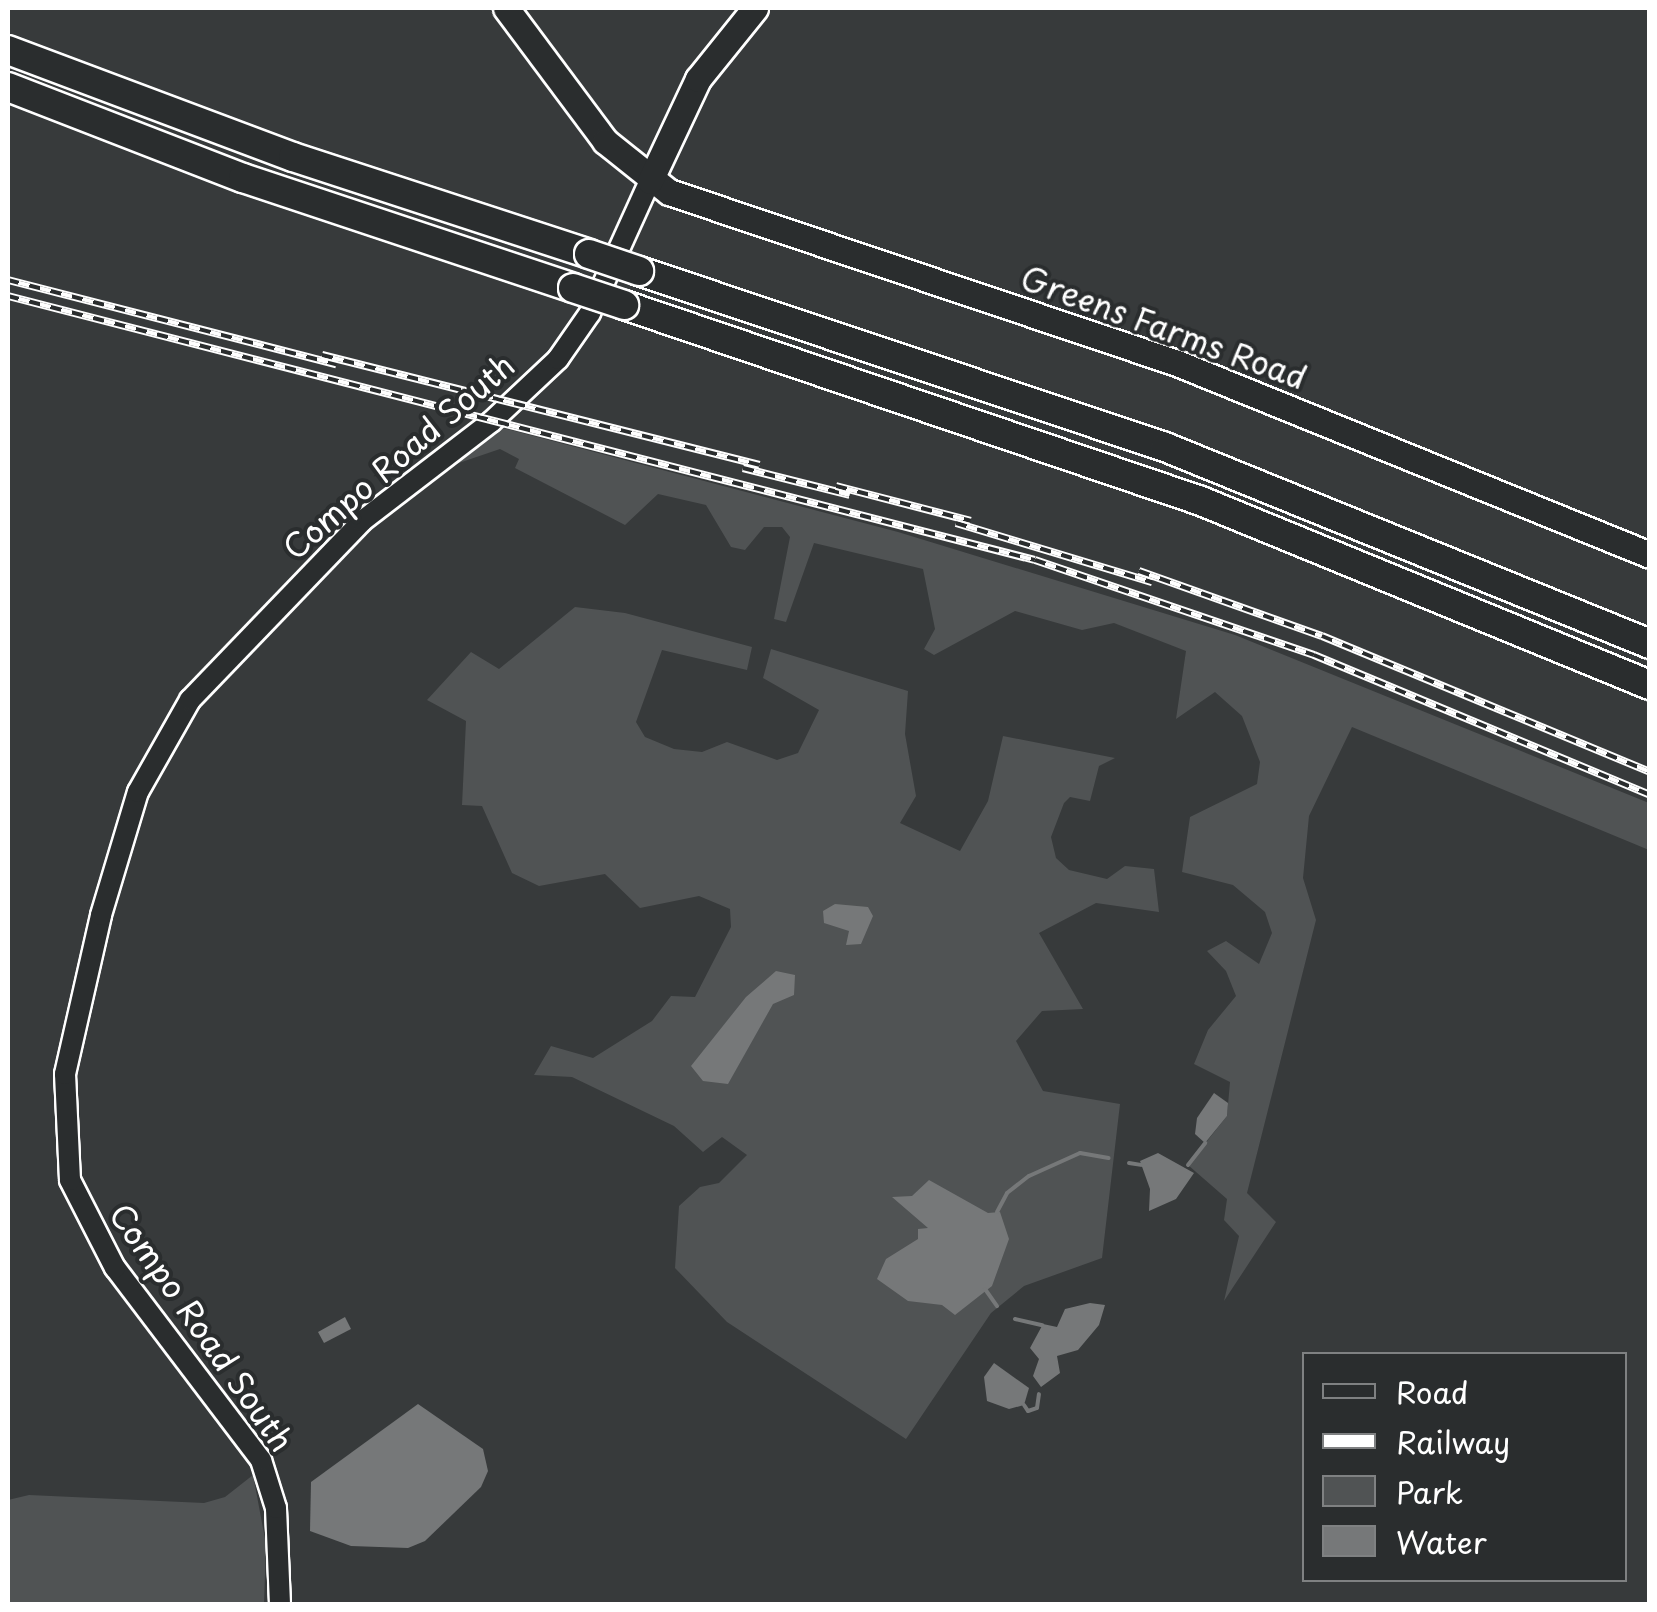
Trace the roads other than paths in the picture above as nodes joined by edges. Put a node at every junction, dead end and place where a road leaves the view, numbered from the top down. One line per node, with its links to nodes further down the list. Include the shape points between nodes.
1 (506, 8): 5 (main road, via 593,126)
2 (755, 8): 5 (main road, Compo Road South, via 693,87)
3 (8, 50): 7 (highway, bridge, via 292,157 1165,447)
4 (8, 87): 8 (highway, bridge, via 258,183 1172,490)
5 (650, 181): 6 (main road, Greens Farms Road, via 1177,364); 9 (street, Compo Road South, via 590,313 558,358 491,422 362,521 190,700 138,792 106,898 65,1074 70,1180 115,1268 261,1460 276,1508)
6 (1650, 555)
7 (1650, 644)
8 (1650, 685)
9 (280, 1604)

